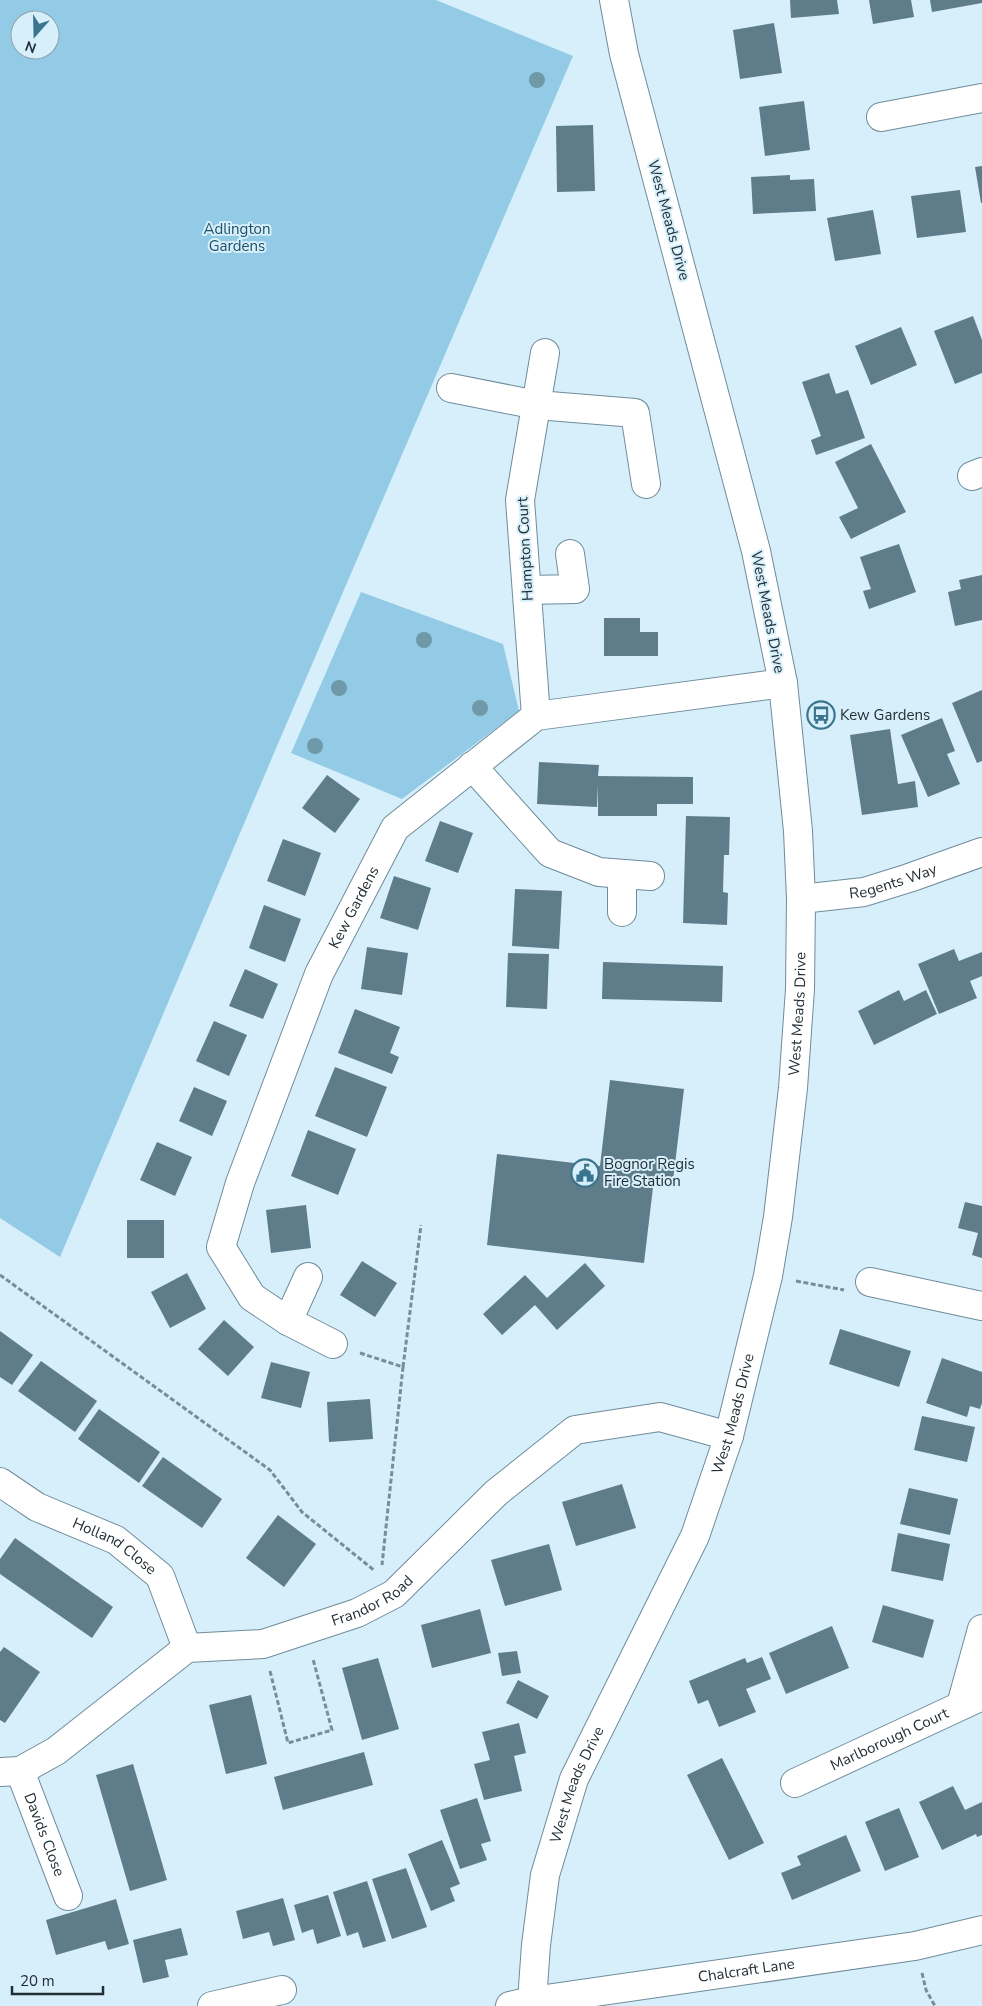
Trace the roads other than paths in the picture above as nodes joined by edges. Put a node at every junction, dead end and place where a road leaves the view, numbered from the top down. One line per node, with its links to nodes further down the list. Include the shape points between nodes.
1 (614, 0): 10 (street, West Meads Drive, via 624,54 756,551)
2 (982, 98): 3 (street)
3 (881, 117)
4 (545, 353): 6 (street, Hampton Court)
5 (451, 388): 6 (street)
6 (537, 405): 7 (street, via 635,413); 9 (street, Hampton Court, via 520,500)
7 (646, 484)
8 (570, 554): 9 (street, via 575,589)
9 (527, 590): 11 (street, Hampton Court)
10 (783, 682): 11 (street); 16 (street, West Meads Drive, via 798,831)
11 (536, 716): 12 (street, Kew Gardens)
12 (472, 766): 14 (street, via 550,853 599,872); 21 (street, Kew Gardens, via 395,828 319,974 240,1183 221,1247 252,1297)
13 (982, 852): 16 (street, Regents Way, via 864,892)
14 (622, 874): 15 (street); 17 (street)
15 (650, 876)
16 (801, 899): 23 (street, West Meads Drive, via 800,990 793,1088 778,1217 768,1276)
17 (622, 912)
18 (308, 1277): 21 (street)
19 (870, 1282): 20 (street)
20 (982, 1306)
21 (288, 1321): 22 (street, Kew Gardens)
22 (333, 1344)
23 (728, 1436): 26 (street, Frandor Road, via 660,1417 575,1430 496,1493 357,1613 263,1644); 33 (street, West Meads Drive, via 695,1536 574,1779 545,1875)
24 (0, 1482): 26 (street, Holland Close, via 37,1507 116,1540 160,1576)
25 (982, 1629): 27 (street)
26 (187, 1648): 28 (street, via 56,1751)
27 (971, 1701): 29 (street, Marlborough Court)
28 (10, 1771): 30 (street, Davids Close)
29 (795, 1782)
30 (68, 1896)
31 (982, 1930): 33 (street, Chalcraft Lane, via 915,1946)
32 (282, 1990): 34 (street)
33 (525, 2004)
34 (212, 2006)

